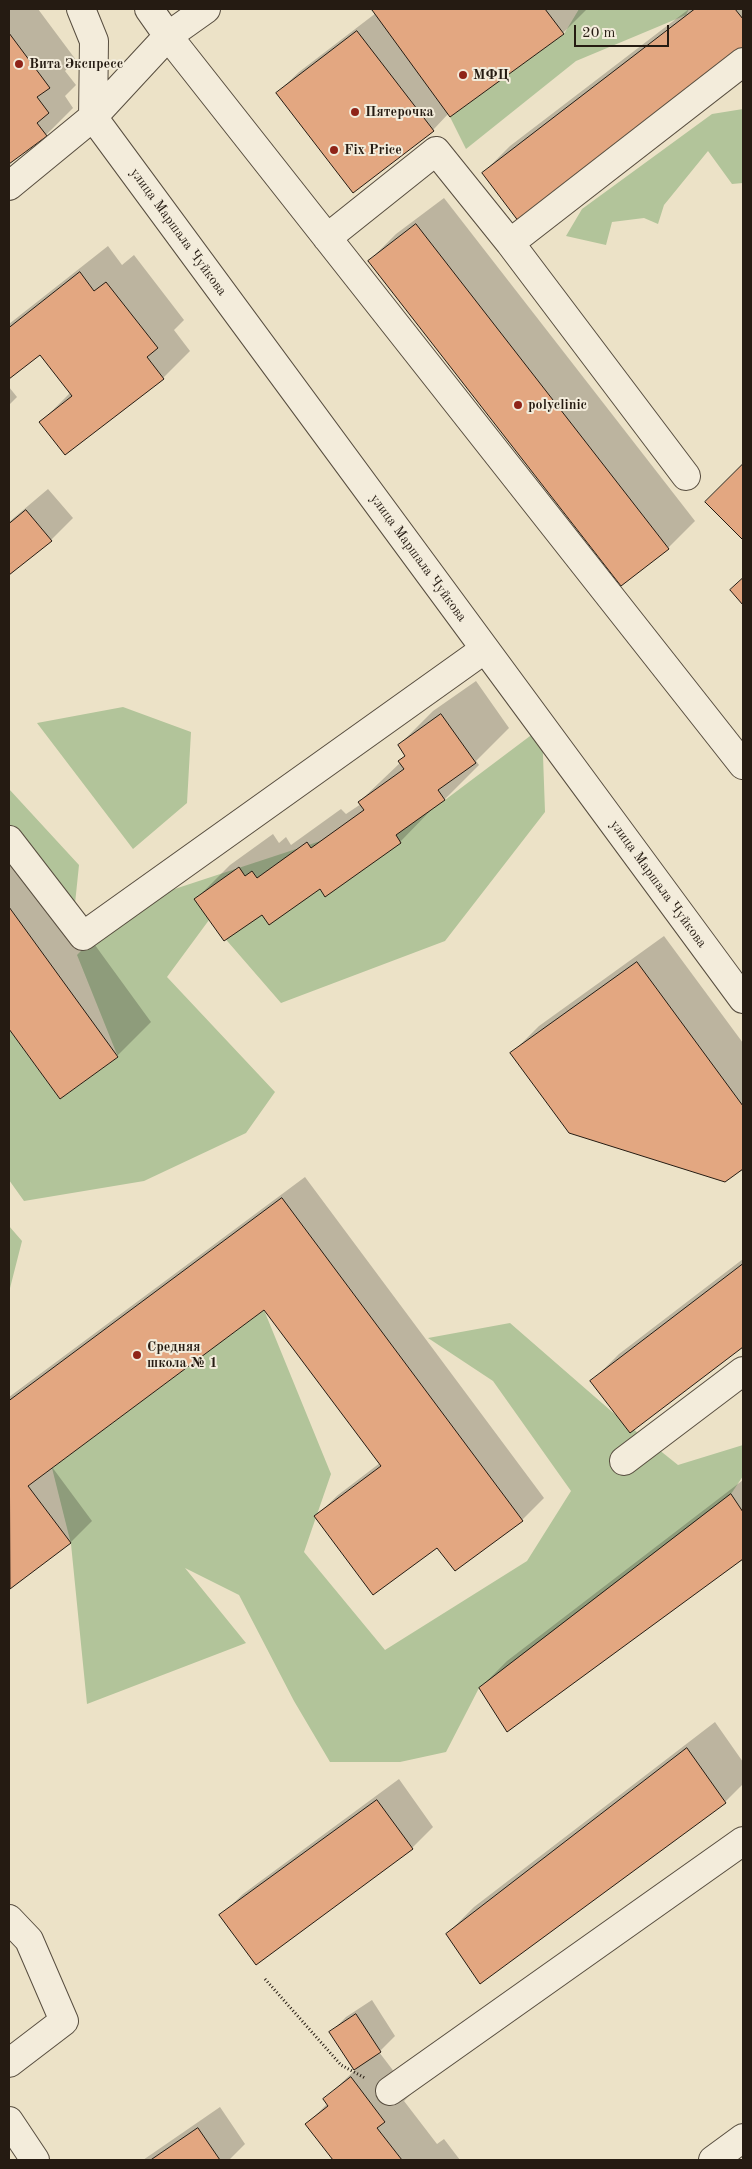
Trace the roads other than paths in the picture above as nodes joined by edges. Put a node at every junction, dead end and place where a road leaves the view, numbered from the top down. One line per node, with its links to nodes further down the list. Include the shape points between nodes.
1 (81, 9): 6 (street, via 94,41)
2 (149, 9): 4 (street)
3 (206, 9): 4 (street)
4 (168, 36): 6 (street); 8 (street)
5 (743, 62): 9 (street)
6 (93, 117): 7 (street); 11 (street, улица Маршала Чуйкова)
7 (9, 186)
8 (327, 238): 9 (street, via 436,151); 12 (street)
9 (510, 243): 10 (street)
10 (686, 476)
11 (485, 649): 13 (street, via 83,936); 14 (street, улица Маршала Чуйкова)
12 (743, 765)
13 (9, 840)
14 (743, 999)
15 (743, 1371): 16 (street)
16 (624, 1461)
17 (743, 1841): 20 (street)
18 (9, 1919): 19 (street, via 29,1940 64,2021)
19 (9, 2063)
20 (390, 2091)
21 (9, 2121): 23 (street)
22 (743, 2138): 24 (street)
23 (35, 2160)
24 (714, 2160)

